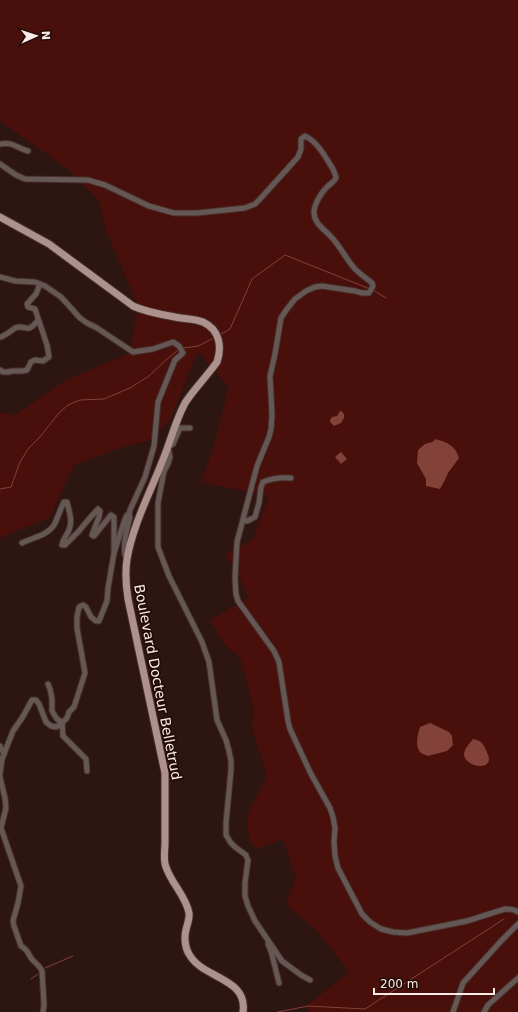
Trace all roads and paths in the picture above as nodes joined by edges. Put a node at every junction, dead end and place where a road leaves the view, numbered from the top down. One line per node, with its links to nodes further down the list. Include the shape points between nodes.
1 (0, 144): 2 (street, via 13,144)
2 (28, 151)
3 (0, 164): 14 (street, via 16,176 25,179 88,180 105,185 149,206 182,213 245,208 255,204 298,157 301,138 306,136 316,145 334,171 335,180 326,188 316,204 315,219 356,270 372,283 370,290 362,293 315,287 295,299 281,318 270,376 271,430 256,466)
4 (0, 216): 11 (main road, Boulevard Docteur Belletrud, via 66,255 133,306 154,314 203,322 215,332 220,348 219,355 186,402)
5 (0, 277): 6 (street)
6 (40, 284): 7 (street, via 36,294 27,304 28,307 35,309); 13 (street, via 61,297 80,318 133,352 174,342 183,353 175,360 158,402 154,446 145,477)
7 (38, 320): 8 (street, via 32,328 15,328); 9 (street, via 49,358 31,362 27,370)
8 (2, 337)
9 (0, 370)
10 (190, 428): 11 (street, via 180,428 173,444)
11 (168, 447): 17 (main road, Boulevard Docteur Belletrud, via 133,534); 27 (street, via 170,457 164,471 158,503 158,547 209,662 217,720 226,740 231,761 226,835 231,843 246,855 248,860 245,896 255,921)
12 (291, 478): 14 (street, via 280,477 263,482 255,517)
13 (129, 515): 16 (street, via 125,519); 17 (street, via 124,549)
14 (242, 520): 25 (street, via 236,560 236,596 279,662 290,729 330,808 335,823 336,862 362,914 381,929 408,933 467,921 505,909)
15 (22, 543): 16 (street, via 49,531 57,520 64,502 67,502 71,524 62,545 79,531 98,509 99,517 92,535 94,536 112,515)
16 (114, 553): 19 (street, via 107,601 99,621 92,617 86,607 79,607 77,628 85,673 74,708)
17 (128, 557): 31 (main road, Boulevard Docteur Belletrud, via 128,599 165,773 165,866 189,914 185,938 189,954 199,966 234,985 243,1000)
18 (48, 684): 19 (street, via 52,711)
19 (62, 722): 21 (street, via 56,727 47,724 39,704 32,700 13,731); 22 (street, via 63,736 86,759)
20 (0, 746): 21 (street)
21 (4, 754): 23 (street)
22 (87, 771)
23 (0, 774)
24 (0, 777): 32 (street, via 6,808 1,828 21,886 13,921 21,946 26,948 42,971)
25 (518, 912)
26 (518, 924): 33 (street, via 463,983)
27 (268, 940): 29 (street, via 282,961); 30 (street)
28 (518, 978): 34 (street, via 488,1005)
29 (310, 980)
30 (279, 983)
31 (244, 1011)
32 (43, 1012)
33 (453, 1012)
34 (484, 1012)

